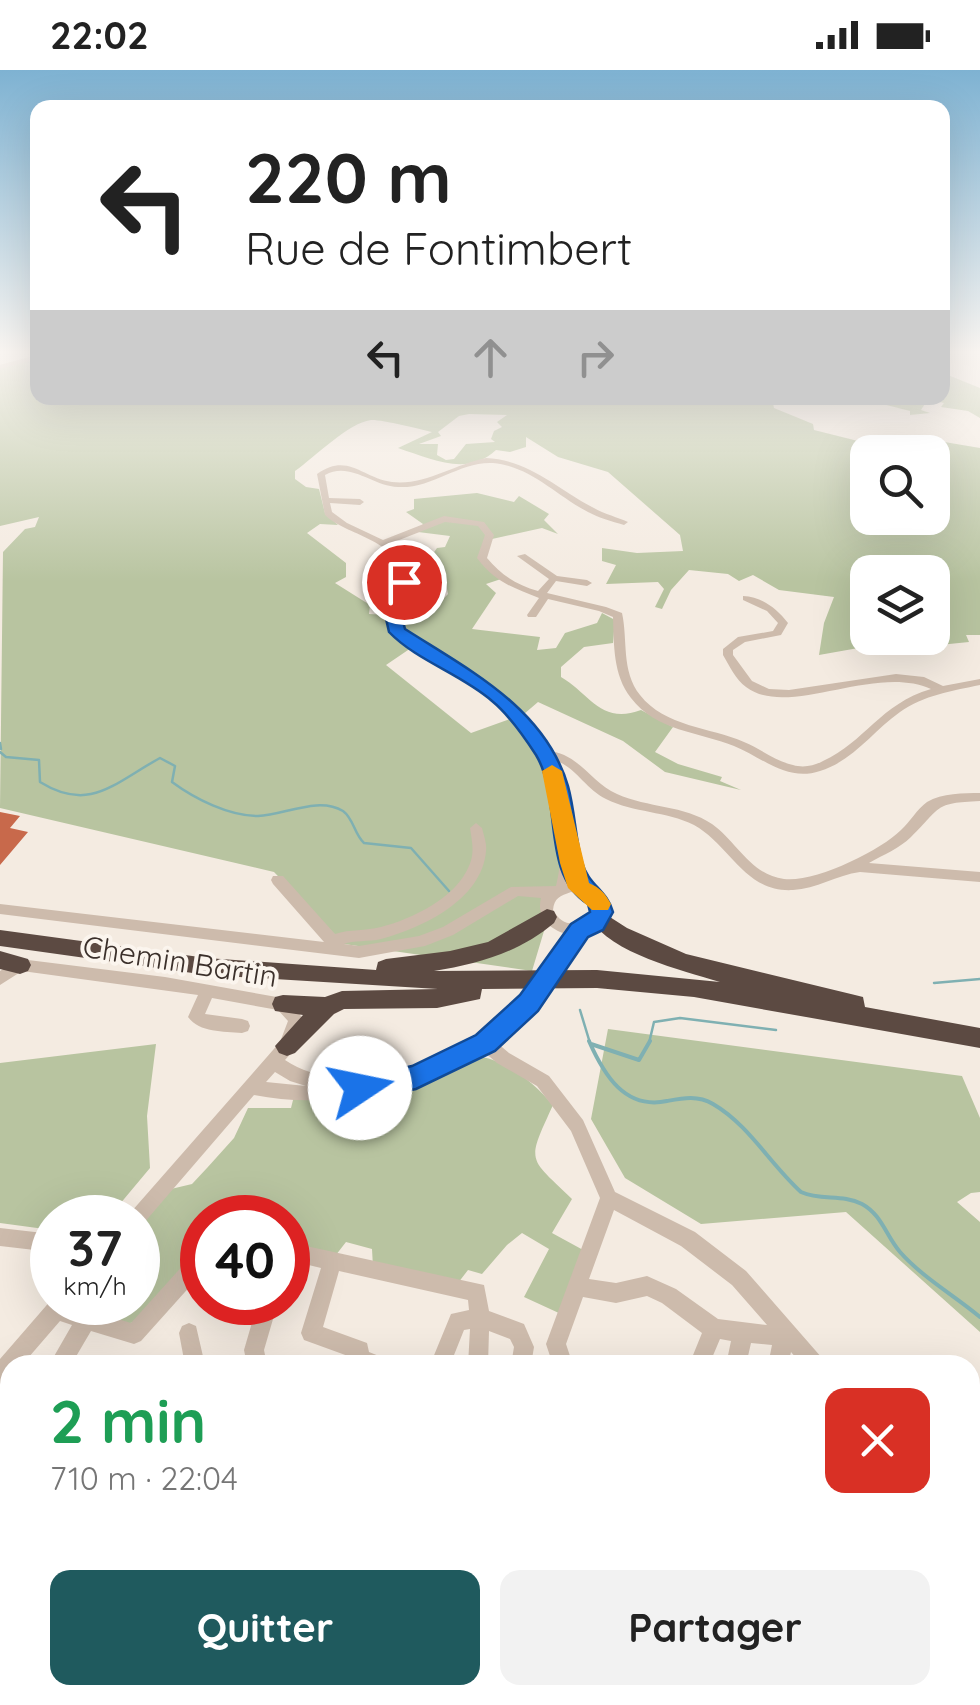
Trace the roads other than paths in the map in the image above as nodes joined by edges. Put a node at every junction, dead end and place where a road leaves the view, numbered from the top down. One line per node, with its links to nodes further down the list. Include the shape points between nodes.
1 (326, 500): 2 (street); 3 (street, via 321,474 336,467 403,485 495,460 541,477 595,516); 4 (street, via 334,519)
2 (360, 502)
3 (624, 522)
4 (389, 544): 8 (street, via 435,521 474,521 490,534 482,552 488,569); 13 (street, via 404,573 392,610 397,632 500,698)
5 (522, 556): 6 (street)
6 (554, 578): 7 (street); 8 (street)
7 (587, 584)
8 (543, 596): 10 (street); 12 (street, via 618,616 617,648 628,684 654,713 785,768 814,770 907,702)
9 (746, 598): 12 (street, via 783,622 777,634 742,639 728,649 750,685 763,692 865,679 926,681)
10 (532, 614)
11 (980, 682): 12 (street)
12 (942, 689)
13 (546, 756): 16 (street, via 558,787); 17 (street, via 566,758 615,799 706,826 770,881 807,885)
14 (980, 797): 17 (street, via 932,805 904,836)
15 (476, 828): 27 (street, via 484,846 480,864 459,893 379,934 344,935)
16 (567, 851): 20 (street); 21 (street)
17 (858, 864): 18 (street)
18 (980, 877)
19 (278, 880): 27 (street)
20 (580, 888): 21 (street); 25 (street, via 598,899)
21 (557, 891): 22 (street, via 516,891); 24 (street)
22 (497, 901): 24 (street, via 525,897); 27 (street, via 420,942 394,949)
23 (5, 910): 27 (street)
24 (550, 918): 25 (street); 30 (street); 31 (highway, via 499,945 440,961)
25 (590, 924): 30 (street); 38 (highway, via 741,979)
26 (0, 938): 31 (highway)
27 (336, 946)
28 (0, 949): 34 (highway, via 338,989)
29 (10, 963): 32 (street); 33 (street, Chemin Bartin)
30 (554, 968): 40 (street, bridge)
31 (299, 973): 39 (highway, via 597,979 694,988)
32 (0, 980)
33 (208, 990): 35 (street, Chemin Bartin); 37 (street, via 196,1016)
34 (472, 992): 36 (highway, via 438,999 358,998); 41 (highway, via 692,999)
35 (283, 1004): 36 (highway); 42 (street, Chemin Bartin, via 296,1020)
36 (326, 1007): 42 (highway)
37 (242, 1026)
38 (980, 1028)
39 (980, 1038)
40 (486, 1043): 44 (street, via 416,1077); 46 (street, via 543,1082 577,1126)
41 (980, 1050)
42 (280, 1054): 43 (street); 44 (street, via 296,1076)
43 (250, 1087): 44 (street); 45 (street)
44 (360, 1088)
45 (157, 1195)
46 (609, 1198): 52 (street); 63 (street, via 688,1238 739,1278)
47 (0, 1237): 48 (street)
48 (30, 1241)
49 (310, 1258): 50 (street)
50 (332, 1263): 54 (street, via 477,1292); 68 (street, via 311,1333)
51 (180, 1283): 53 (street)
52 (578, 1287): 60 (street, via 616,1293 648,1286); 72 (street, via 556,1344)
53 (160, 1305)
54 (480, 1318): 69 (street, via 458,1321); 70 (street); 71 (street, via 517,1330)
55 (43, 1325): 64 (street)
56 (84, 1325): 65 (street)
57 (101, 1325): 58 (street, via 134,1334)
58 (142, 1325)
59 (261, 1325): 67 (street)
60 (714, 1329): 61 (street); 73 (street)
61 (743, 1332): 63 (street); 74 (street)
62 (189, 1333): 66 (street)
63 (787, 1337): 75 (street); 76 (street)
64 (17, 1355)
65 (65, 1355)
66 (193, 1355)
67 (255, 1355)
68 (361, 1355)
69 (444, 1355)
70 (478, 1355)
71 (523, 1355)
72 (560, 1355)
73 (703, 1355)
74 (738, 1355)
75 (781, 1355)
76 (805, 1355)

